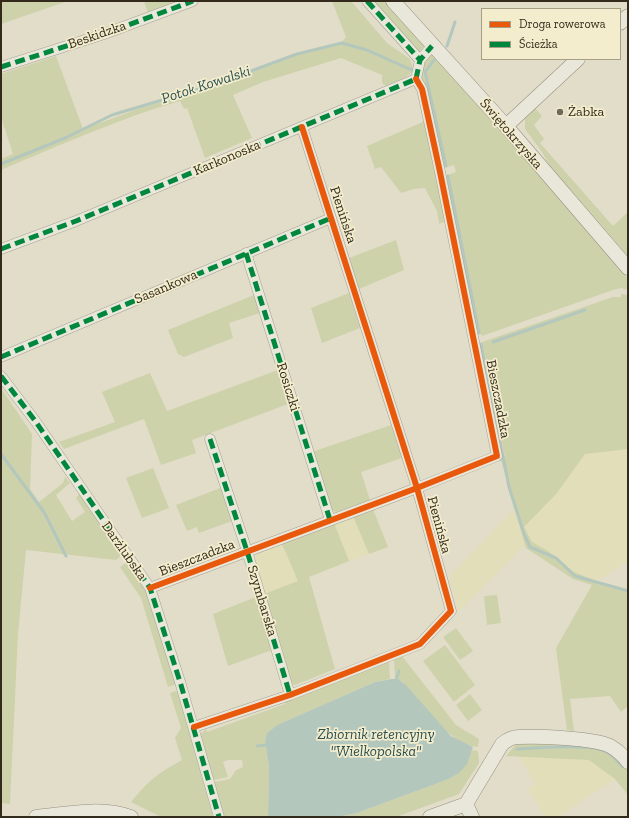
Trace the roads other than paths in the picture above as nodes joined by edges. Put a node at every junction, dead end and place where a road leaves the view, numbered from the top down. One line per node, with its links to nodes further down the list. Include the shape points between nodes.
1 (192, 1): 7 (street, Beskidzka, via 104,34)
2 (367, 1): 5 (street)
3 (393, 1): 4 (street, Świętokrzyska)
4 (432, 46): 5 (street); 9 (street, Świętokrzyska)
5 (420, 60): 8 (street)
6 (577, 60): 9 (street)
7 (1, 68)
8 (416, 79): 10 (street, Karkonoska); 18 (street, Bieszczadzka, via 422,89 440,172 497,456)
9 (506, 126): 14 (street, Świętokrzyska)
10 (302, 127): 11 (street, Pienińska); 12 (street, Karkonoska, via 76,221)
11 (331, 218): 13 (street, Sasankowa); 18 (street, Pienińska)
12 (1, 249)
13 (246, 253): 15 (street, Sasankowa); 19 (street, Rosiczki)
14 (628, 268)
15 (1, 357)
16 (1, 376): 21 (street, Darżlubska, via 36,422)
17 (210, 439): 20 (street, Szymbarska)
18 (417, 488): 19 (street, Bieszczadzka); 22 (street, Pienińska, via 451,611 420,644)
19 (330, 520): 20 (street, Bieszczadzka)
20 (247, 551): 21 (street, Bieszczadzka); 22 (street, Szymbarska)
21 (150, 588): 23 (street, Darżlubska)
22 (290, 695): 23 (street, Pienińska)
23 (194, 727): 28 (street, Darżlubska)
24 (628, 762): 25 (street, via 621,753 600,742 564,738 510,738 502,744)
25 (466, 804): 29 (street); 30 (street)
26 (36, 817): 27 (street, via 100,811)
27 (130, 817)
28 (219, 817)
29 (430, 817)
30 (472, 817)

